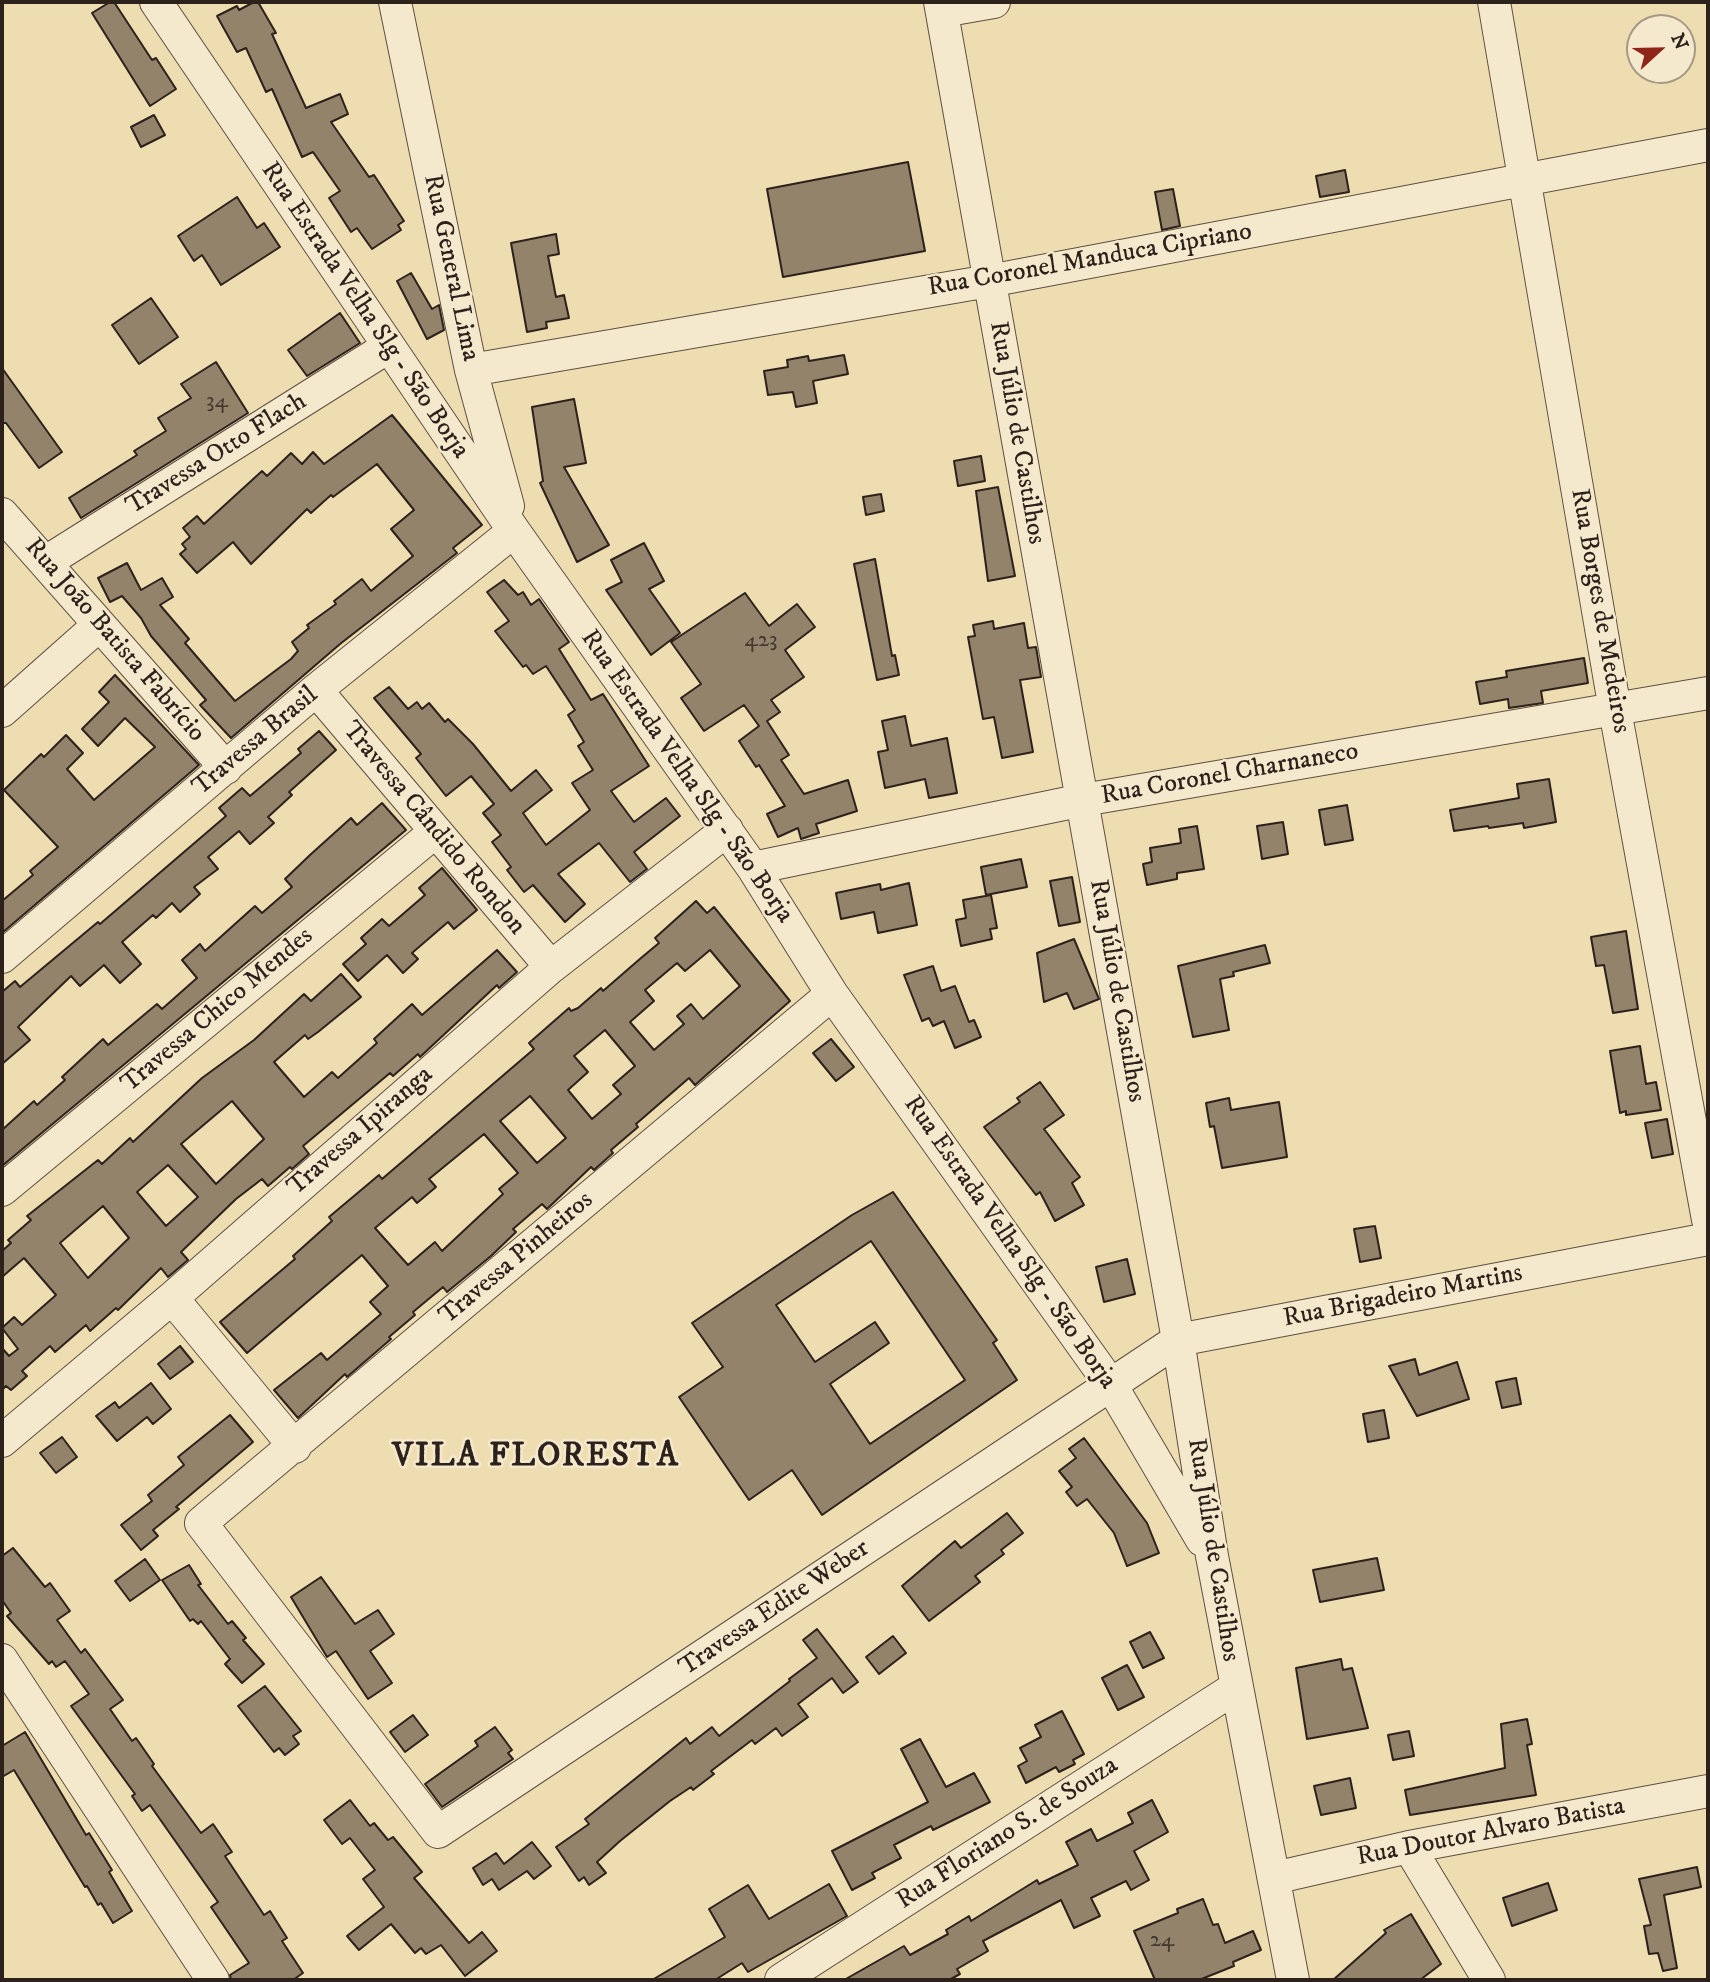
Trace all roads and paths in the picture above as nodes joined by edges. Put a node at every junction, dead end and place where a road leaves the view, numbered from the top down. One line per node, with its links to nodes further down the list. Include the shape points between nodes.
1 (156, 2): 9 (street, Rua Estrada Velha Slg - São Borja)
2 (395, 2): 10 (street, Rua General Lima)
3 (994, 2): 5 (street)
4 (1494, 2): 7 (street, Rua Borges de Medeiros)
5 (941, 7): 8 (street, Rua Júlio de Castilhos)
6 (1708, 145): 7 (street, Rua Coronel Manduca Cipriano)
7 (1525, 181): 8 (street, Rua Coronel Manduca Cipriano); 17 (street, Rua Borges de Medeiros)
8 (989, 281): 10 (street, Rua Coronel Manduca Cipriano); 20 (street, Rua Júlio de Castilhos)
9 (388, 347): 12 (street, Rua Estrada Velha Slg - São Borja); 13 (street, Travessa Otto Flach)
10 (471, 370): 12 (street, Rua General Lima)
11 (2, 514): 13 (street, Rua João Batista Fabrício)
12 (514, 531): 15 (street, Travessa Brasil); 21 (street, Rua Estrada Velha Slg - São Borja)
13 (46, 562): 14 (street, Rua João Batista Fabrício)
14 (99, 625): 18 (street); 19 (street, Rua João Batista Fabrício)
15 (316, 690): 19 (street, Travessa Brasil); 22 (street, Travessa Cândido Rondon)
16 (1708, 693): 17 (street, Rua Coronel Charnaneco)
17 (1615, 710): 20 (street, Rua Coronel Charnaneco); 28 (street, Rua Borges de Medeiros)
18 (2, 711)
19 (226, 768): 24 (street, Travessa Brasil)
20 (1083, 800): 23 (street, Rua Coronel Charnaneco); 31 (street, Rua Júlio de Castilhos)
21 (727, 830): 23 (street, Rua Estrada Velha Slg - São Borja); 25 (street, Travessa Ipiranga)
22 (435, 832): 25 (street, Travessa Cândido Rondon); 27 (street, Travessa Chico Mendes)
23 (753, 868): 26 (street, Rua Estrada Velha Slg - São Borja)
24 (2, 957)
25 (551, 967): 30 (street, Travessa Ipiranga)
26 (832, 994): 32 (street, Rua Estrada Velha Slg - São Borja); 34 (street, Travessa Pinheiros)
27 (2, 1190)
28 (1708, 1220)
29 (1708, 1239): 31 (street, Rua Brigadeiro Martins)
30 (172, 1298): 33 (street, Travessa Ipiranga); 34 (street)
31 (1178, 1340): 32 (street, Rua Brigadeiro Martins); 36 (street, Rua Júlio de Castilhos)
32 (1111, 1385): 35 (street, Travessa Edite Weber, via 438,1832); 36 (street, Rua Estrada Velha Slg - São Borja)
33 (2, 1441)
34 (295, 1447): 35 (street, Travessa Pinheiros)
35 (201, 1523)
36 (1212, 1556): 38 (street, Rua Júlio de Castilhos)
37 (2, 1660): 42 (street)
38 (1235, 1688): 41 (street, Rua Júlio de Castilhos); 43 (street, Rua Floriano S. de Souza)
39 (1708, 1791): 40 (street, Rua Doutor Alvaro Batista)
40 (1409, 1847): 41 (street, Rua Doutor Alvaro Batista); 45 (street)
41 (1274, 1878): 44 (street, Rua Júlio de Castilhos)
42 (213, 1980)
43 (781, 1980)
44 (1293, 1980)
45 (1489, 1980)

